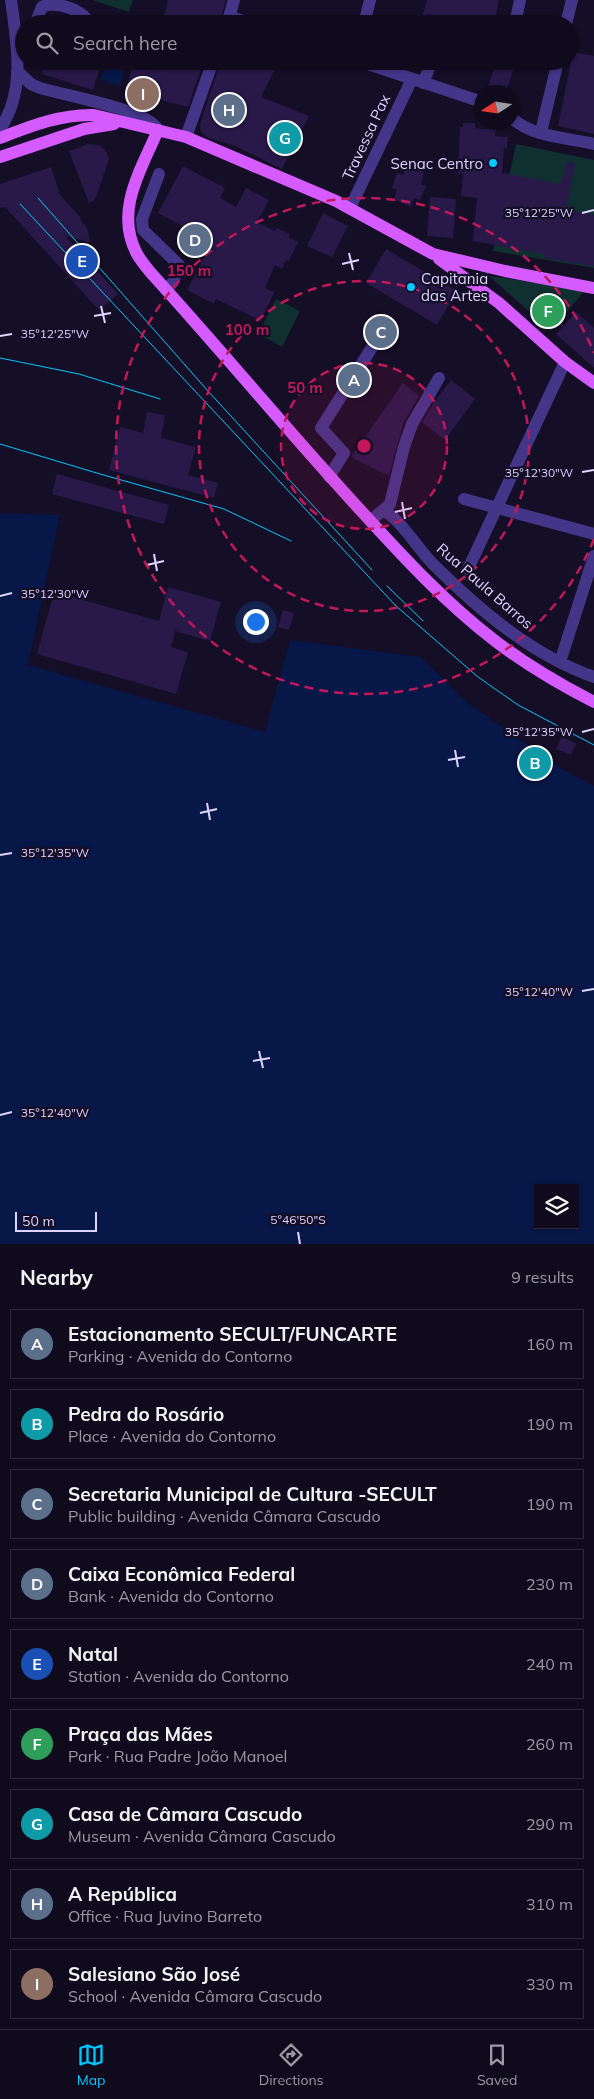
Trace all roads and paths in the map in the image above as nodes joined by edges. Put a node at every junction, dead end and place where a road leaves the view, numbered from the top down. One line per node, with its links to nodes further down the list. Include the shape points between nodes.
1 (11, 0): 6 (street)
2 (234, 0): 9 (street)
3 (370, 0): 10 (street)
4 (520, 0): 11 (street)
5 (572, 0): 12 (street)
6 (16, 15)
7 (39, 15): 8 (street, via 42,7 51,4)
8 (84, 15)
9 (230, 15)
10 (366, 15)
11 (516, 15)
12 (568, 15)
13 (210, 70): 25 (street)
14 (386, 70): 18 (street)
15 (426, 70): 18 (street, Travessa Pax)
16 (556, 70): 24 (street)
17 (17, 71): 22 (street, via 14,100); 23 (street, via 40,88 130,112 151,121)
18 (418, 81): 19 (street); 30 (street, Travessa Pax)
19 (474, 96)
20 (122, 122): 23 (main road); 26 (main road, via 94,116 70,116); 28 (main road, via 84,129)
21 (519, 123): 24 (street)
22 (0, 129)
23 (158, 130): 25 (main road); 33 (main road, via 130,196 128,215 137,254)
24 (541, 132): 27 (street)
25 (186, 137): 30 (main road)
26 (0, 138)
27 (594, 144)
28 (0, 157)
29 (159, 174): 33 (street, via 142,226 144,233 179,265 173,282)
30 (350, 208): 31 (main road)
31 (433, 254): 32 (main road); 35 (main road, via 499,303)
32 (594, 288)
33 (166, 290): 38 (main road)
34 (383, 330): 38 (street, via 321,428 344,453)
35 (565, 362): 37 (main road); 40 (street)
36 (439, 378): 41 (street, via 412,424 394,494)
37 (594, 383)
38 (329, 477): 42 (main road)
39 (464, 499): 40 (street)
40 (497, 508): 43 (street); 45 (street)
41 (384, 511): 42 (street); 46 (street, Rua Paula Barros, via 393,517 433,564 478,605 531,646)
42 (371, 522): 48 (main road, via 446,600 495,640 548,677)
43 (594, 534)
44 (594, 556): 46 (street)
45 (468, 569)
46 (560, 662): 47 (street, Rua Paula Barros)
47 (594, 677)
48 (594, 702)

